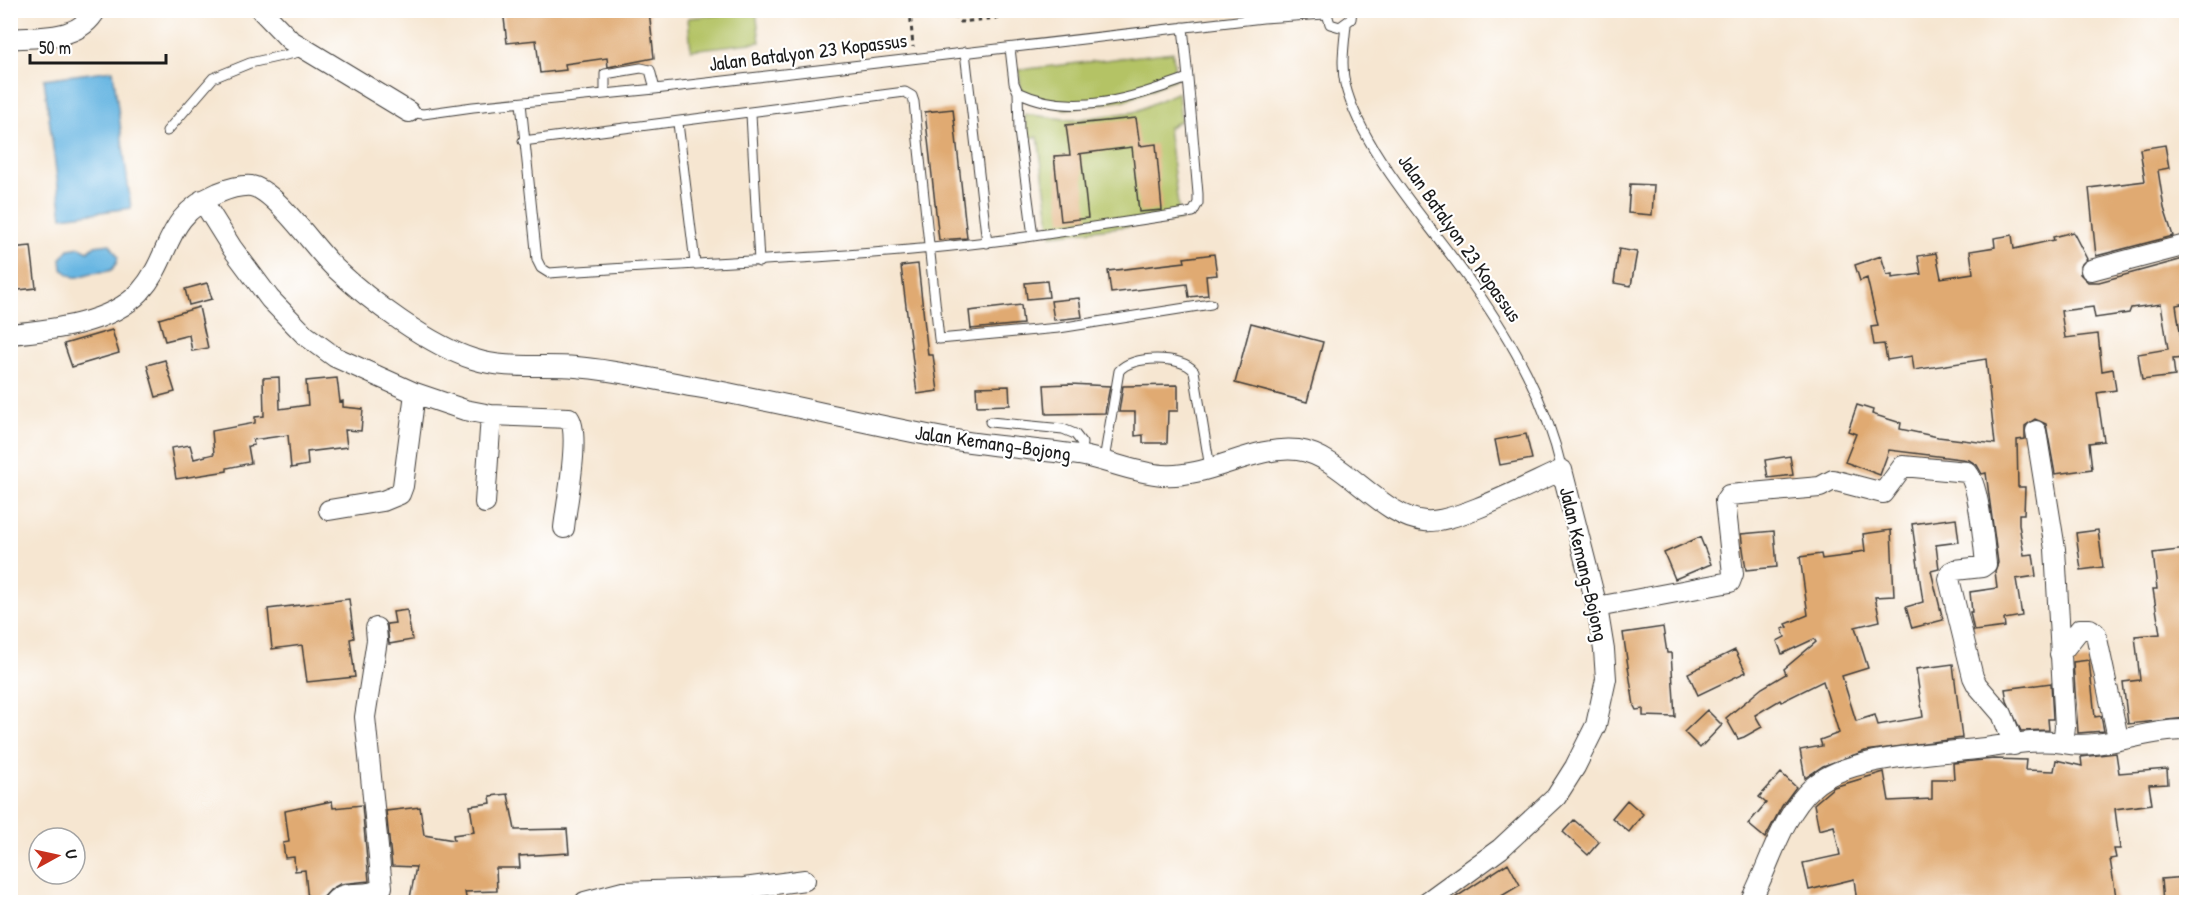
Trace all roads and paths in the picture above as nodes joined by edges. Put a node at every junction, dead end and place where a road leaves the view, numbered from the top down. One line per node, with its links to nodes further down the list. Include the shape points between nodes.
1 (96, 10): 10 (street, via 84,26 71,32)
2 (261, 10): 12 (street, via 280,32)
3 (910, 10): 14 (path)
4 (945, 10): 5 (path, via 960,22)
5 (1074, 10)
6 (1352, 10): 8 (lane, Jalan Batalyon 23 Kopassus)
7 (1326, 12): 8 (lane, via 1330,24); 9 (lane, Jalan Batalyon 23 Kopassus)
8 (1346, 25): 42 (lane, Jalan Batalyon 23 Kopassus, via 1343,73 1358,116 1386,167 1473,285 1517,353 1542,402)
9 (1183, 27): 11 (lane, Jalan Batalyon 23 Kopassus); 15 (lane)
10 (10, 39)
11 (1010, 48): 13 (lane, Jalan Batalyon 23 Kopassus); 17 (lane)
12 (309, 50): 20 (street); 23 (lane, via 250,63 213,78)
13 (965, 52): 14 (lane, Jalan Batalyon 23 Kopassus); 27 (lane)
14 (914, 58): 16 (lane, Jalan Batalyon 23 Kopassus)
15 (1188, 78): 17 (lane, via 1128,98 1088,105 1033,98); 26 (lane, via 1197,208 1187,214)
16 (655, 89): 18 (lane, Jalan Batalyon 23 Kopassus); 18 (lane, via 650,70 641,68 605,74)
17 (1018, 92): 26 (lane, via 1019,131)
18 (605, 94): 19 (lane, Jalan Batalyon 23 Kopassus)
19 (521, 103): 20 (lane, Jalan Batalyon 23 Kopassus, via 430,114); 24 (lane)
20 (410, 112)
21 (751, 114): 22 (lane); 29 (lane, via 909,93 914,102); 30 (lane)
22 (678, 123): 24 (lane); 31 (lane)
23 (167, 131)
24 (523, 141): 31 (lane, via 537,260 544,271)
25 (202, 200): 34 (street, Jalan Kemang–Bojong, via 183,216 144,287 125,304 79,322); 35 (street, via 253,278 305,335 350,366); 39 (street, Jalan Kemang–Bojong, via 246,185 265,191 350,282 405,323 474,359 501,366 583,368 934,436)
26 (1033, 236): 27 (lane)
27 (987, 243): 29 (lane)
28 (2187, 245): 32 (street)
29 (928, 247): 30 (lane); 33 (lane, via 939,339 1089,324)
30 (759, 262): 31 (lane)
31 (695, 263)
32 (2091, 270)
33 (1211, 304)
34 (10, 334)
35 (415, 393): 36 (street); 44 (street, via 400,494 383,501)
36 (491, 415): 43 (street); 45 (street, via 563,416 573,423)
37 (990, 422): 39 (lane, via 1070,431 1082,443)
38 (2036, 431): 48 (street, via 2055,549)
39 (1080, 456): 40 (street, Jalan Kemang–Bojong)
40 (1104, 460): 41 (street, Jalan Kemang–Bojong, via 1150,474 1181,476); 41 (lane, via 1119,371 1133,362 1172,360 1189,364 1194,371)
41 (1210, 470): 42 (street, Jalan Kemang–Bojong, via 1261,453 1298,450 1318,457 1401,512 1422,521 1472,508)
42 (1562, 470): 46 (street, Jalan Kemang–Bojong)
43 (485, 503)
44 (329, 510)
45 (564, 528)
46 (1597, 607): 52 (street, via 1730,582 1733,574 1725,501 1729,495 1818,487 1833,480 1883,493 1903,466 1967,472 1978,506 1986,564 1954,570 1949,579 1973,677 2002,714); 56 (street, Jalan Kemang–Bojong, via 1605,691 1596,725 1575,767 1556,797 1500,849)
47 (376, 628): 54 (street, via 365,717 382,887 375,893 345,894)
48 (2060, 654): 50 (street, via 2080,630 2090,629 2096,634); 51 (street)
49 (2187, 730): 50 (street)
50 (2118, 738): 51 (street, via 2082,747)
51 (2063, 744): 52 (street)
52 (2014, 745): 57 (street, via 1891,759 1823,779 1789,818)
53 (805, 880): 55 (street, via 744,888 623,892)
54 (334, 903)
55 (585, 903)
56 (1426, 903)
57 (1750, 903)

